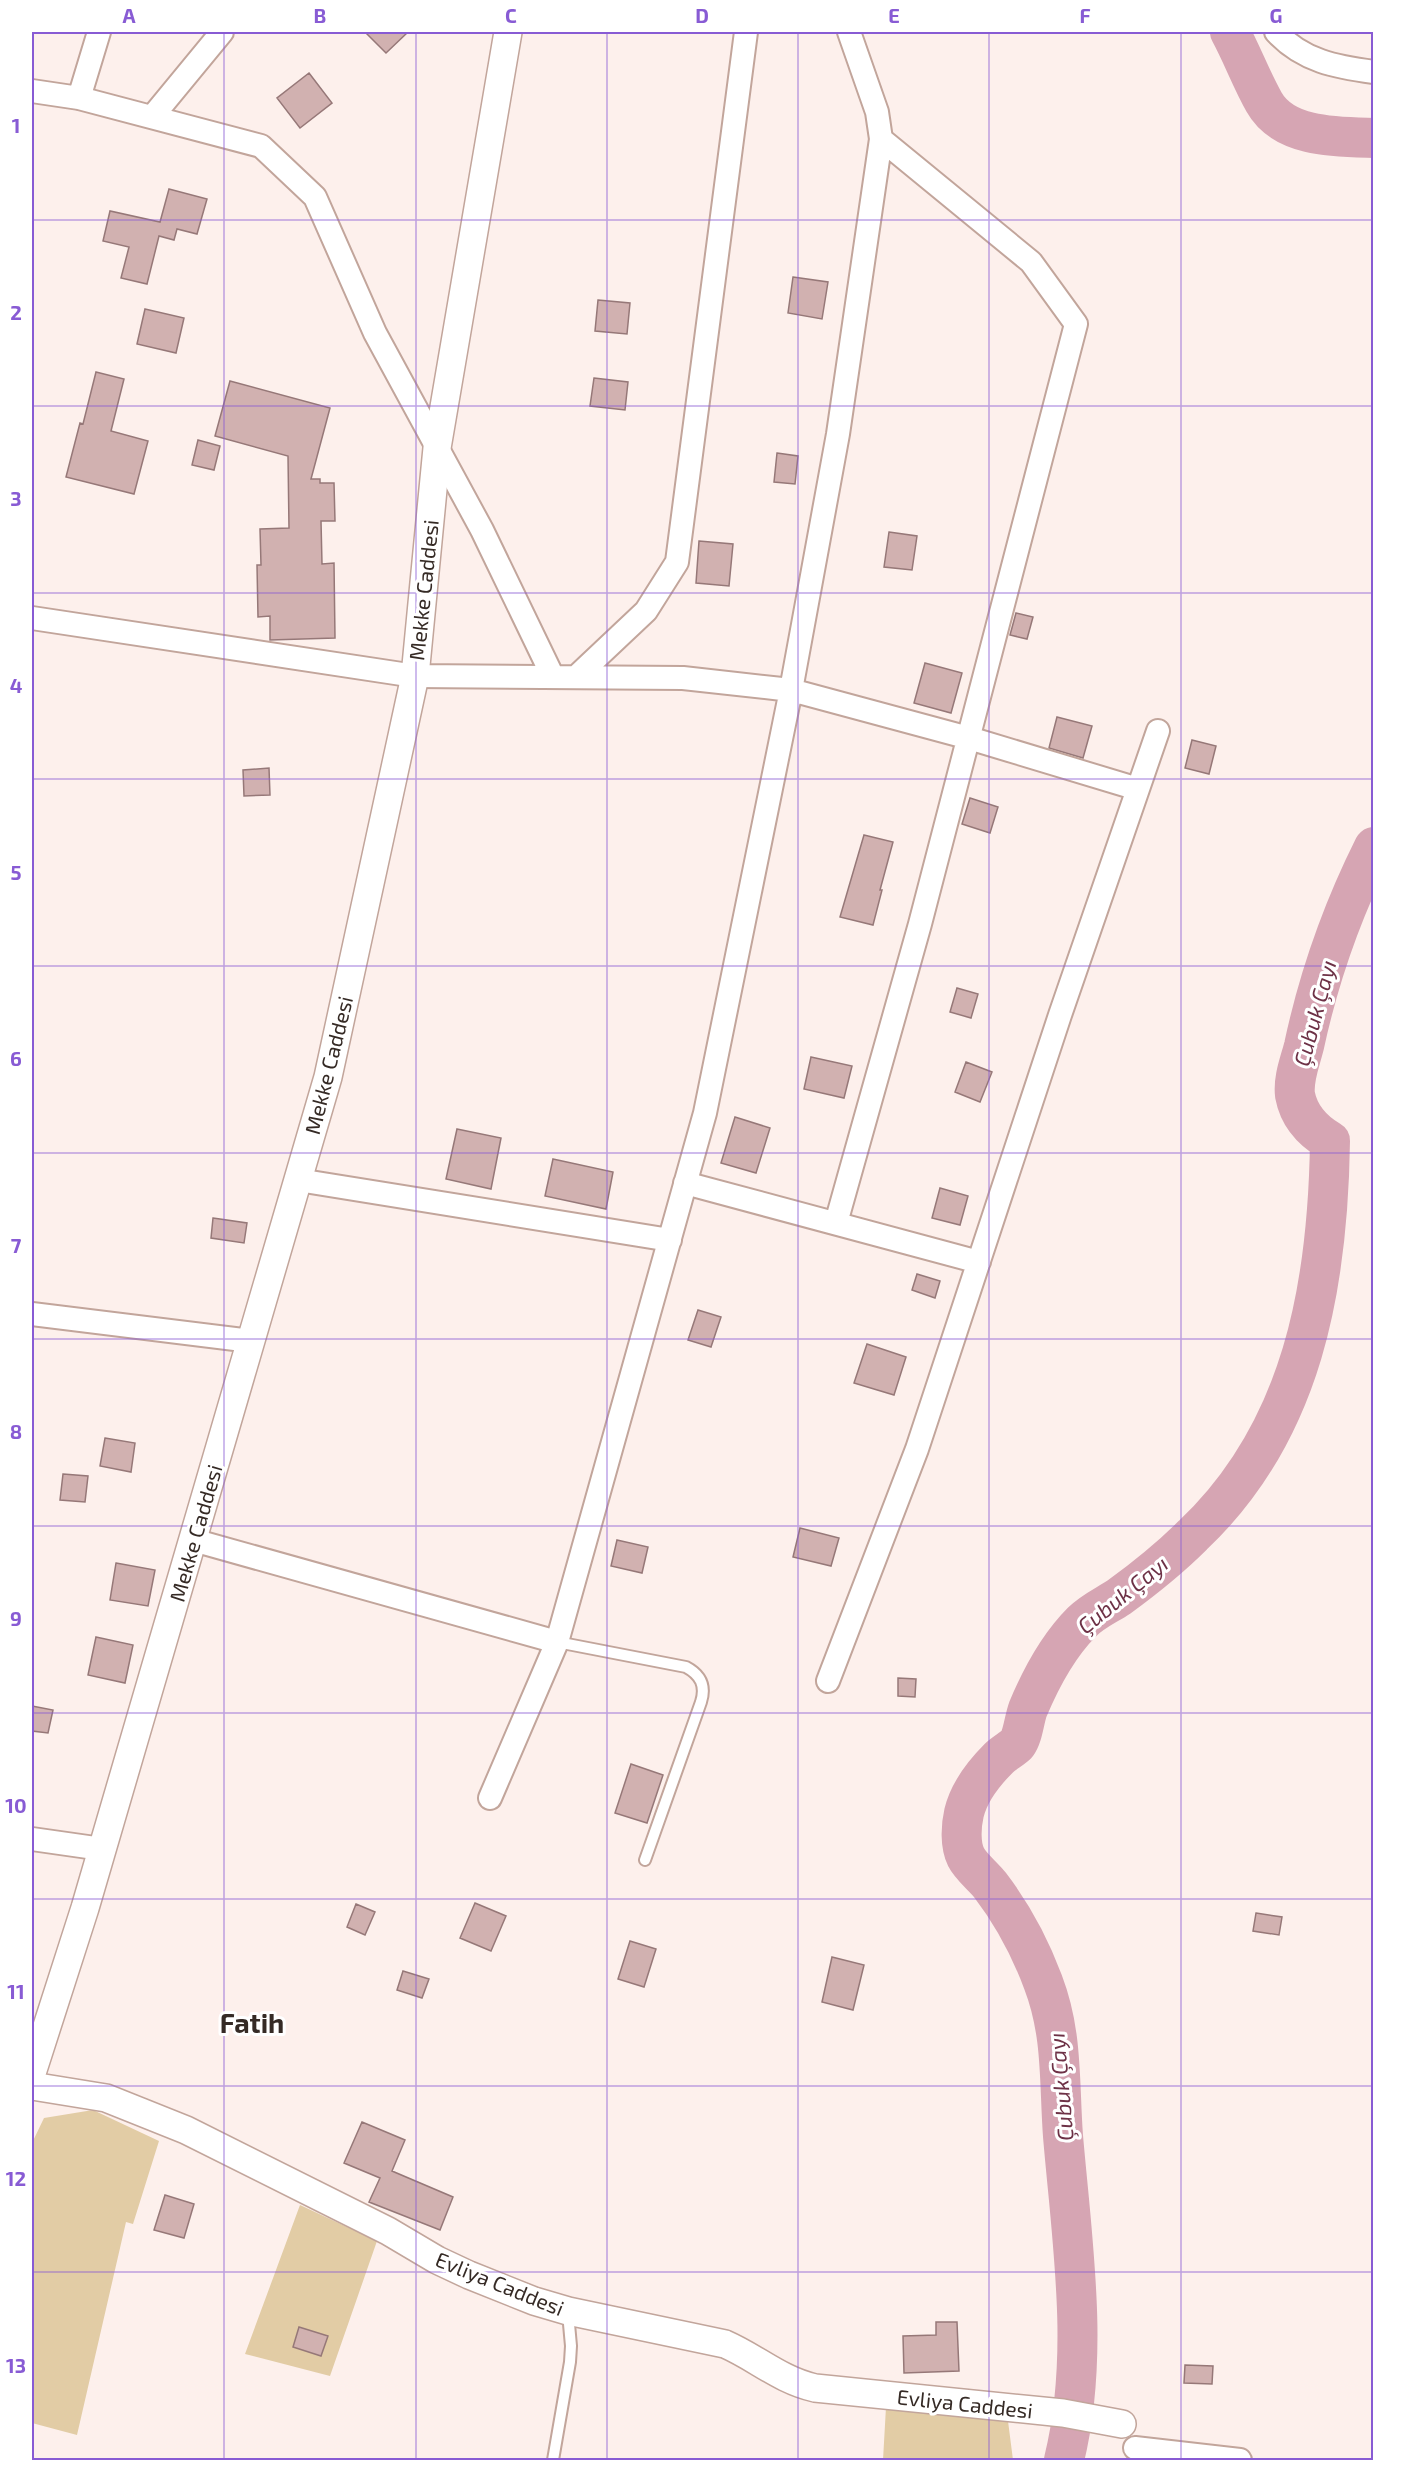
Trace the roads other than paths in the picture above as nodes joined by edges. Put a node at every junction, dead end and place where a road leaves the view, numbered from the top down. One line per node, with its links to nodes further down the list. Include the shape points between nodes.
1 (99, 32): 9 (street)
2 (222, 32): 10 (street)
3 (508, 32): 12 (street, Mekke Caddesi)
4 (746, 32): 16 (street, via 677,562 646,611)
5 (849, 32): 11 (street, via 877,112)
6 (1276, 32): 7 (street, via 1311,58)
7 (1374, 72)
8 (33, 96): 9 (street)
9 (79, 98): 10 (street)
10 (152, 117): 12 (street, via 261,146 315,197 375,333)
11 (881, 139): 17 (street, via 838,434); 19 (street, via 1031,262 1076,324)
12 (437, 448): 14 (street, Mekke Caddesi); 15 (street, via 482,530)
13 (32, 618): 14 (street)
14 (415, 676): 15 (street); 21 (street, Mekke Caddesi, via 328,1077)
15 (552, 677): 16 (street)
16 (576, 677): 17 (street, via 683,678)
17 (790, 690): 19 (street); 22 (street, via 705,1113)
18 (1158, 731): 20 (street)
19 (969, 738): 20 (street); 23 (street)
20 (1138, 789): 25 (street)
21 (298, 1180): 24 (street); 27 (street, Mekke Caddesi)
22 (686, 1184): 23 (street); 24 (street)
23 (836, 1223): 25 (street)
24 (670, 1240): 29 (street)
25 (979, 1262): 30 (street, via 917,1449)
26 (32, 1314): 27 (street)
27 (251, 1341): 28 (street, Mekke Caddesi)
28 (193, 1540): 29 (street); 33 (street, Mekke Caddesi)
29 (557, 1642): 31 (street); 34 (lane, via 686,1667 700,1677 701,1702)
30 (828, 1681)
31 (490, 1797)
32 (32, 1839): 33 (street)
33 (102, 1849): 35 (street, Mekke Caddesi)
34 (645, 1860)
35 (32, 2073)
36 (32, 2086): 37 (street, Evliya Caddesi, via 106,2098 186,2130 469,2276)
37 (568, 2311): 38 (street, Evliya Caddesi, via 725,2344 776,2374 815,2388 1063,2413); 40 (lane, via 570,2362)
38 (1122, 2424): 39 (street, via 1130,2430)
39 (1135, 2454): 41 (street)
40 (553, 2460)
41 (1240, 2460)

